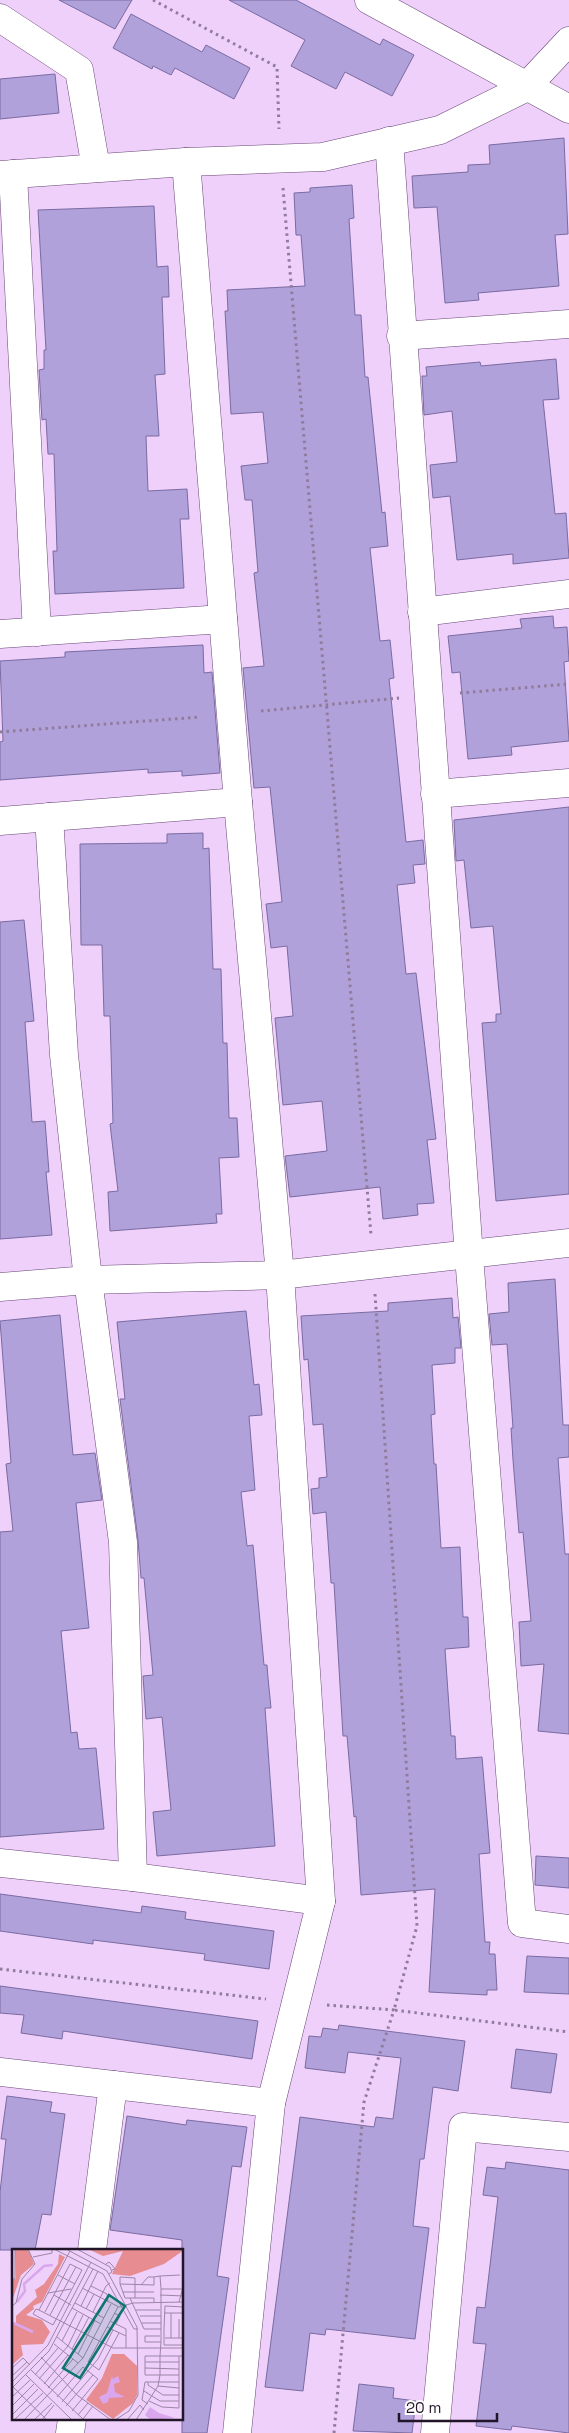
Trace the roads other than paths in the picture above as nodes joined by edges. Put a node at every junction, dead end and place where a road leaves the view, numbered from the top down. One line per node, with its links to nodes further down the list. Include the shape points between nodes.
1 (369, 0): 4 (street)
2 (0, 18): 8 (street, via 79,70)
3 (569, 41): 4 (street)
4 (527, 86): 5 (street); 6 (street, via 440,130)
5 (569, 109)
6 (389, 141): 7 (street, via 324,157); 11 (street)
7 (186, 162): 8 (street); 14 (street)
8 (96, 168): 9 (street)
9 (7, 174): 15 (street)
10 (569, 324): 11 (street)
11 (401, 336): 13 (street)
12 (569, 594): 13 (street)
13 (422, 612): 18 (street)
14 (223, 618): 15 (street); 19 (street)
15 (37, 632): 16 (street)
16 (0, 634)
17 (569, 783): 18 (street)
18 (434, 794): 23 (street)
19 (238, 802): 20 (street); 24 (street)
20 (49, 817): 21 (street); 25 (street, via 64,1055)
21 (0, 821)
22 (569, 1243): 23 (street)
23 (469, 1256): 24 (street); 30 (street, via 522,1923)
24 (280, 1275): 25 (street); 29 (street)
25 (88, 1280): 26 (street); 28 (street, via 123,1542)
26 (0, 1287)
27 (0, 1863): 28 (street)
28 (133, 1877): 29 (street)
29 (321, 1901): 33 (street)
30 (569, 1929)
31 (0, 2072): 32 (street)
32 (113, 2085): 33 (street); 35 (street)
33 (271, 2103): 38 (street)
34 (569, 2137): 39 (street, via 463,2127)
35 (92, 2249)
36 (72, 2420): 37 (street)
37 (70, 2433)
38 (237, 2433)
39 (435, 2433)

